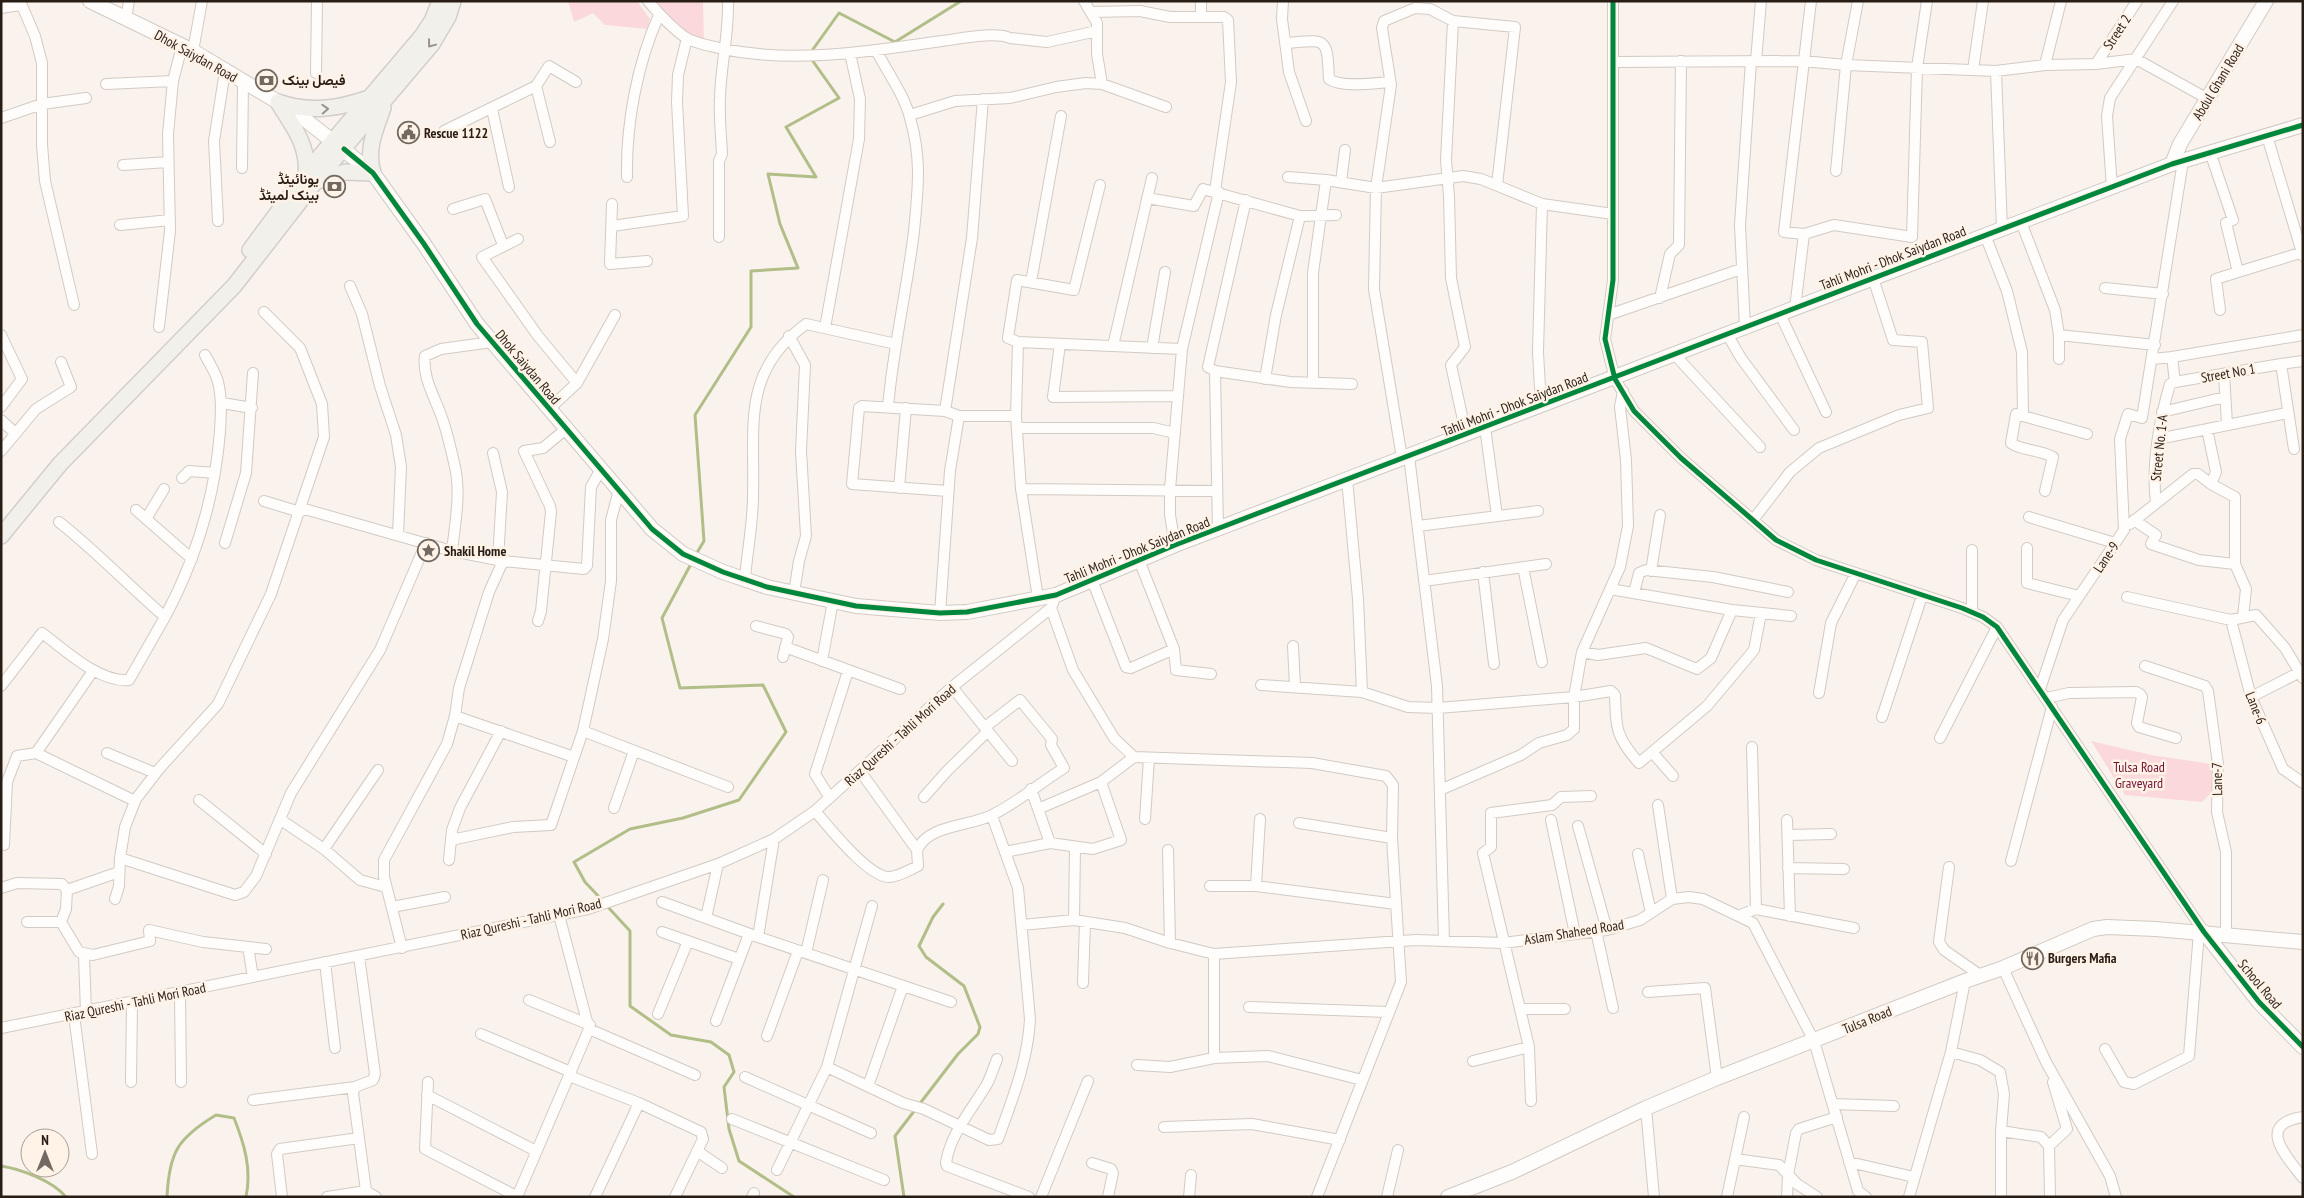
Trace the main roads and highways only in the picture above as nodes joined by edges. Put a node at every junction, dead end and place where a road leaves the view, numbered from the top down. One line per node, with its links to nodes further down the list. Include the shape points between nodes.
1 (440, 1): 3 (main road, via 422,36)
2 (453, 1): 4 (main road, one-way to 4, via 448,17 432,44)
3 (371, 97): 5 (main road); 6 (main road, one-way to 3, via 303,144 278,102 303,108 331,108)
4 (388, 97): 5 (main road); 6 (main road, via 371,144 373,173 338,173)
5 (339, 145): 6 (main road)
6 (310, 178): 7 (main road, via 210,299 84,429); 8 (main road, via 234,286 60,464)
7 (1, 522)
8 (1, 536)

